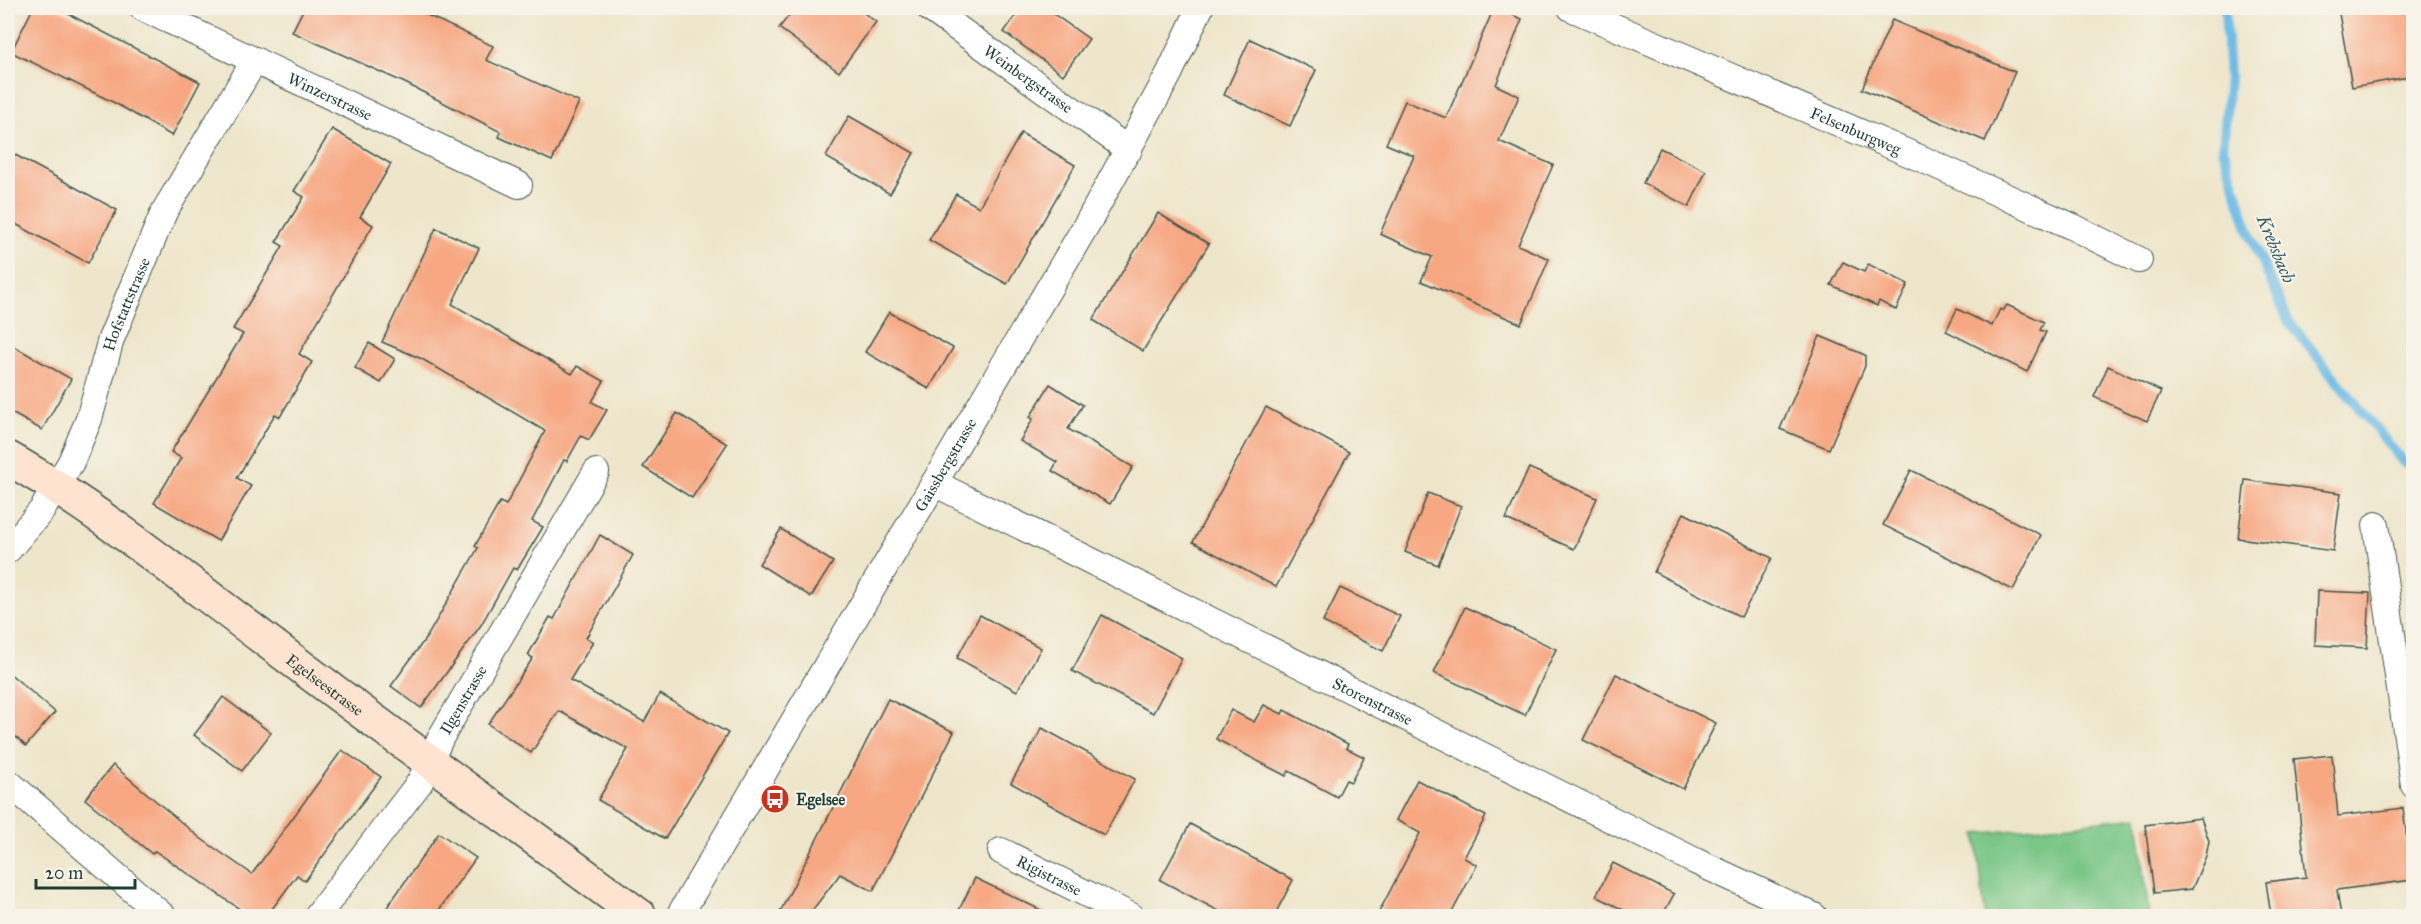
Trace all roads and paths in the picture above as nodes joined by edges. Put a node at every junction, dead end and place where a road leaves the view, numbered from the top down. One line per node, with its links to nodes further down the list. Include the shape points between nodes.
1 (143, 8): 5 (street, Winzerstrasse)
2 (929, 8): 6 (street, Weinbergstrasse)
3 (1200, 8): 6 (street, Gaissbergstrasse)
4 (1570, 8): 8 (street, Felsenburgweg, via 1987,188)
5 (255, 60): 7 (street, Winzerstrasse); 12 (street, Hofstattstrasse, via 164,212 111,339 89,419)
6 (1129, 150): 11 (street, Gaissbergstrasse)
7 (519, 185)
8 (2139, 260)
9 (8, 458): 12 (main road, Egelseestrasse)
10 (596, 472): 15 (street, Ilgenstrasse)
11 (934, 483): 22 (street, Gaissbergstrasse); 24 (street, Storenstrasse, via 1695,861)
12 (57, 486): 14 (street, Hofstattstrasse); 15 (main road, Egelseestrasse)
13 (2376, 525): 17 (street)
14 (8, 550)
15 (429, 761): 20 (street, Ilgenstrasse, via 420,782); 21 (main road, Egelseestrasse)
16 (8, 782): 19 (street)
17 (2414, 785)
18 (1001, 851): 23 (street, Rigistrasse)
19 (163, 916)
20 (317, 916)
21 (640, 916)
22 (679, 916)
23 (1131, 916)
24 (1814, 916)

